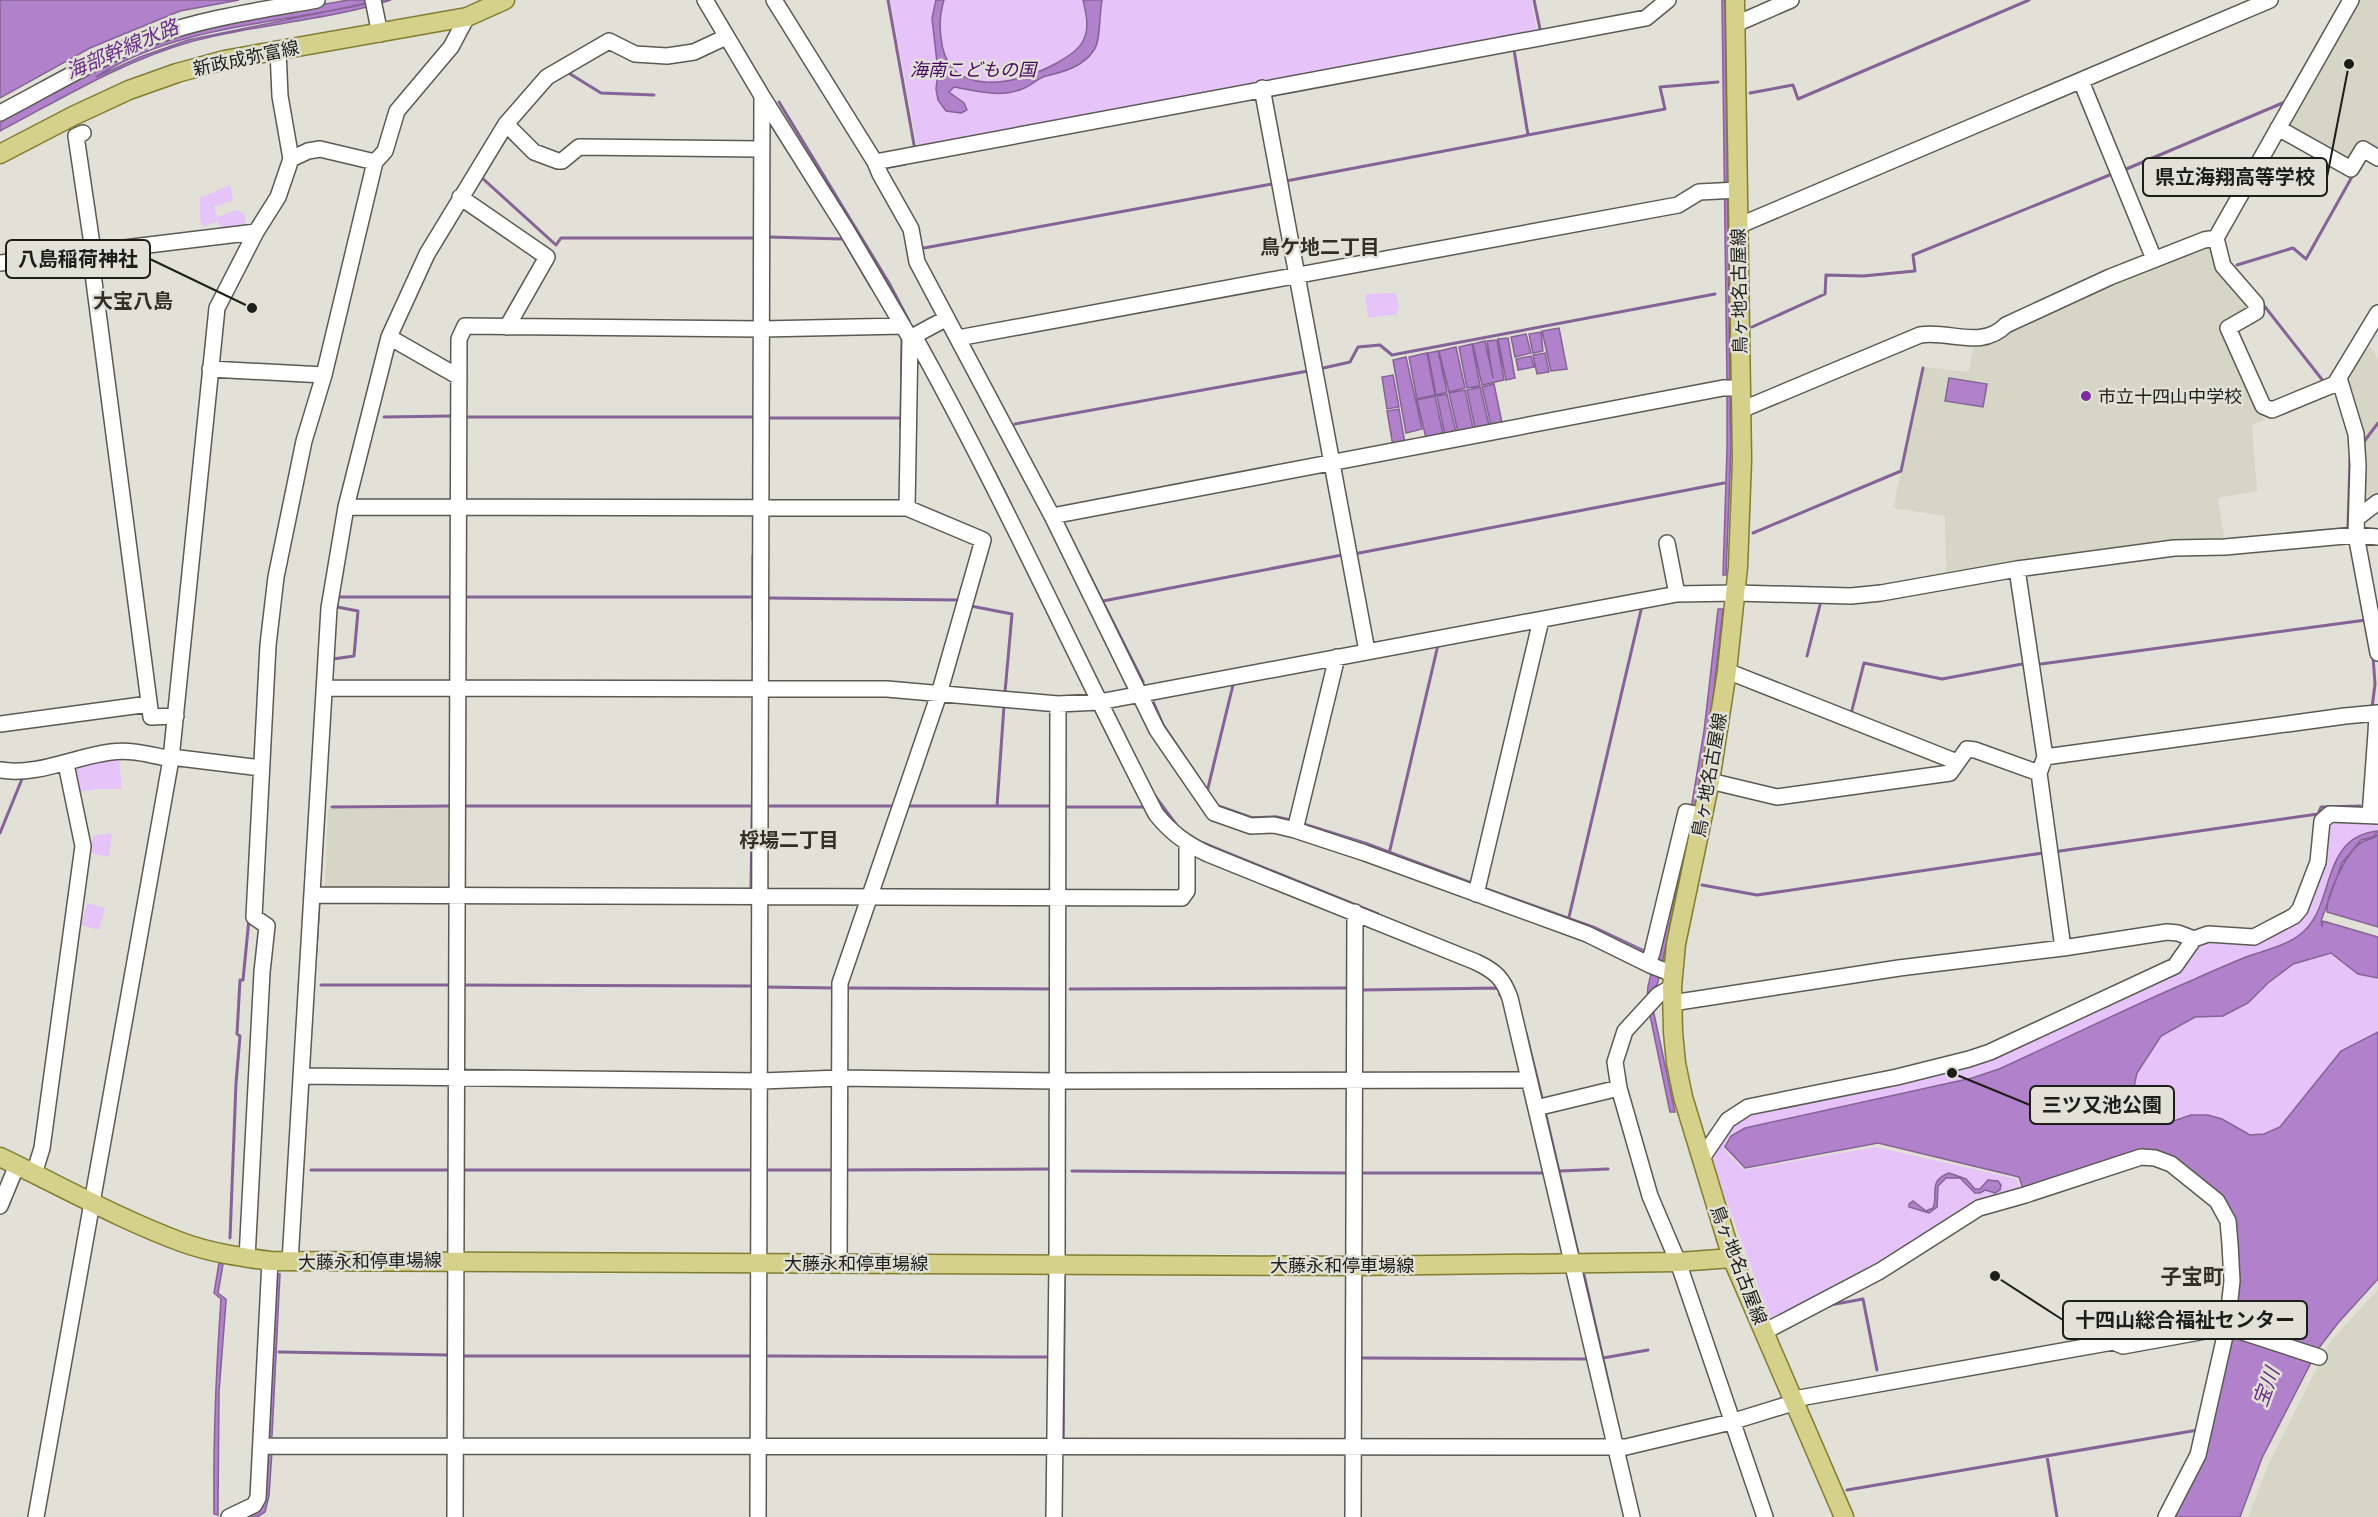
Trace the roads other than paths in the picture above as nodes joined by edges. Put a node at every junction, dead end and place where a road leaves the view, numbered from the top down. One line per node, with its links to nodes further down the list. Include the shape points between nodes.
1 (317, 0): 19 (street, via 189,25 152,37)
2 (505, 0): 11 (main road, 新政成弥富線)
3 (705, 0): 14 (street)
4 (774, 0): 28 (street)
5 (1668, 0): 17 (street, via 1646,18)
6 (1735, 0): 12 (main road, 鳥ヶ地名古屋線)
7 (1791, 0): 12 (street)
8 (2270, 0): 16 (street)
9 (2351, 0): 21 (street)
10 (374, 4): 13 (street)
11 (467, 17): 13 (main road, 新政成弥富線); 27 (street, via 451,46 396,111 384,151)
12 (1736, 24): 29 (main road, 鳥ヶ地名古屋線)
13 (380, 34): 15 (main road, 新政成弥富線)
14 (726, 37): 18 (street); 20 (street, via 694,52 667,56 635,54 609,40 547,77)
15 (278, 50): 24 (main road, 新政成弥富線, via 224,60 129,90); 26 (street, via 280,96)
16 (2081, 81): 31 (street); 35 (street)
17 (1262, 88): 28 (street); 37 (street)
18 (762, 96): 23 (street); 42 (street)
19 (0, 113)
20 (506, 124): 23 (street, via 534,152 558,161 579,147); 30 (street)
21 (2278, 128): 25 (street, via 2351,169 2363,149); 33 (street)
22 (83, 133): 34 (street, via 76,136)
23 (761, 149): 41 (street)
24 (0, 154)
25 (2378, 158)
26 (291, 159): 27 (street, via 320,149); 32 (street, via 278,197)
27 (375, 162): 46 (street)
28 (875, 162): 39 (street, via 911,229 917,262)
29 (1731, 190): 31 (main road, 鳥ヶ地名古屋線); 37 (street, via 1699,192 1678,205)
30 (459, 197): 40 (street, via 547,258); 43 (street, via 427,254)
31 (1738, 226): 49 (main road, 鳥ヶ地名古屋線)
32 (256, 232): 34 (street); 45 (street, via 217,308)
33 (2216, 238): 35 (street); 48 (street, via 2223,266 2256,304 2252,315 2229,328 2263,406 2272,410 2335,384)
34 (91, 251): 36 (street); 76 (street)
35 (2154, 260): 50 (street, via 2006,325 1997,334 1978,339 1920,335)
36 (0, 263)
37 (1296, 276): 44 (street); 51 (street)
38 (2378, 313): 48 (street)
39 (947, 318): 42 (street); 44 (street)
40 (507, 327): 41 (street); 47 (street, via 465,326 459,339)
41 (761, 329): 42 (street); 55 (street)
42 (909, 333): 56 (street); 75 (street, via 996,488)
43 (389, 337): 47 (street); 54 (street)
44 (958, 338): 57 (street)
45 (210, 369): 46 (street); 79 (street)
46 (324, 375): 86 (street, via 304,441 276,577)
47 (459, 376): 53 (street)
48 (2339, 378): 58 (street, via 2356,434)
49 (1741, 388): 50 (main road, 鳥ヶ地名古屋線); 51 (street, via 1723,388)
50 (1741, 410): 63 (main road, 鳥ヶ地名古屋線)
51 (1331, 464): 57 (street); 66 (street)
52 (2378, 502): 58 (street)
53 (458, 506): 54 (street); 55 (street); 71 (street)
54 (346, 507): 70 (street, via 329,608)
55 (760, 507): 56 (street); 72 (street)
56 (907, 508): 74 (street, via 983,540)
57 (1052, 516): 73 (street)
58 (2357, 518): 59 (street)
59 (2356, 535): 60 (street); 62 (street, via 2174,548); 67 (street)
60 (2378, 537)
61 (1667, 543): 64 (street)
62 (2017, 568): 63 (street, via 1851,596); 82 (street)
63 (1736, 593): 64 (street); 69 (main road, 鳥ヶ地名古屋線)
64 (1677, 594): 65 (street)
65 (1541, 620): 66 (street); 94 (street)
66 (1367, 651): 68 (street)
67 (2378, 653)
68 (1337, 657): 73 (street); 92 (street)
69 (1727, 671): 84 (street); 89 (main road, 鳥ヶ地名古屋線)
70 (324, 688): 71 (street); 95 (street)
71 (457, 688): 72 (street); 96 (street)
72 (760, 689): 74 (street, via 887,689); 97 (street)
73 (1139, 693): 75 (street); 92 (street, via 1157,730 1214,813 1251,826 1274,825)
74 (939, 694): 77 (street); 98 (street)
75 (1099, 702): 77 (street); 93 (street, via 1156,814)
76 (149, 704): 79 (street, via 151,717); 80 (street)
77 (1058, 704): 99 (street)
78 (2378, 709): 81 (street); 82 (street)
79 (176, 716): 83 (street)
80 (0, 724)
81 (2377, 732): 91 (street)
82 (2044, 757): 88 (street)
83 (171, 758): 85 (street, via 110,752); 86 (street); 116 (street)
84 (1957, 762): 88 (street, via 1967,749); 89 (street, via 1950,773 1777,797)
85 (66, 764): 87 (street, via 15,772); 115 (street, via 83,846 44,1137)
86 (261, 768): 118 (street, via 254,917 267,926)
87 (0, 770)
88 (2039, 772): 102 (street)
89 (1710, 781): 90 (main road, 鳥ヶ地名古屋線)
90 (1696, 814): 103 (main road, 鳥ヶ地名古屋線, via 1676,944); 103 (street, via 1686,812 1652,953)
91 (2374, 816): 101 (street, via 2325,816 2318,862 2294,916 2254,937 2208,934)
92 (1295, 830): 94 (street)
93 (1187, 844): 99 (street, via 1187,891 1182,898); 100 (street)
94 (1476, 894): 103 (street, via 1587,934)
95 (313, 895): 96 (street); 104 (street)
96 (457, 896): 97 (street); 105 (street)
97 (759, 897): 98 (street); 109 (street)
98 (869, 897): 99 (street); 106 (street, via 840,983)
99 (1057, 898): 110 (street)
100 (1355, 912): 107 (street); 108 (street, via 1476,962 1502,978)
101 (2194, 939): 102 (street, via 2167,932); 113 (street, via 2175,966 1990,1052 1897,1077 1748,1107 1728,1120)
102 (2063, 948): 103 (street, via 1899,968)
103 (1662, 980): 111 (street, via 1625,1031 1619,1046 1615,1062); 113 (main road, 鳥ヶ地名古屋線, via 1676,1063)
104 (301, 1076): 105 (street); 122 (street)
105 (455, 1076): 109 (street); 120 (street)
106 (840, 1078): 109 (street); 110 (street); 126 (street)
107 (1353, 1079): 108 (street); 110 (street); 128 (street)
108 (1529, 1080): 112 (street)
109 (761, 1081): 123 (street)
110 (1057, 1081): 125 (street)
111 (1619, 1088): 112 (street); 124 (street, via 1650,1196)
112 (1536, 1108): 127 (street)
113 (1702, 1158): 119 (main road, 鳥ヶ地名古屋線)
114 (8, 1161): 115 (main road, 大藤永和停車場線); 117 (street)
115 (34, 1174): 116 (main road, 大藤永和停車場線)
116 (93, 1202): 118 (main road, 大藤永和停車場線, via 186,1244); 140 (street)
117 (0, 1206)
118 (247, 1258): 121 (main road, 大藤永和停車場線)
119 (1732, 1258): 124 (main road, 大藤永和停車場線); 130 (main road, 鳥ヶ地名古屋線)
120 (456, 1260): 122 (main road, 大藤永和停車場線); 123 (main road, 大藤永和停車場線); 135 (street)
121 (270, 1261): 122 (main road, 大藤永和停車場線); 134 (street)
122 (290, 1262)
123 (759, 1262): 126 (main road, 大藤永和停車場線); 136 (street)
124 (1678, 1262): 127 (main road, 大藤永和停車場線); 133 (street)
125 (1057, 1263): 126 (main road, 大藤永和停車場線); 128 (main road, 大藤永和停車場線); 139 (street)
126 (839, 1264)
127 (1574, 1264): 128 (main road, 大藤永和停車場線); 138 (street)
128 (1353, 1266): 137 (street)
129 (2227, 1327): 130 (street, via 2232,1281 2224,1211 2194,1180 2171,1164 2141,1157 1979,1208 1880,1271); 131 (street); 132 (street, via 2123,1346 2113,1342); 149 (street, via 2198,1455)
130 (1764, 1332): 132 (main road, 鳥ヶ地名古屋線)
131 (2319, 1357)
132 (1795, 1400): 133 (street); 148 (main road, 鳥ヶ地名古屋線)
133 (1731, 1422): 138 (street); 147 (street)
134 (261, 1446): 135 (street); 141 (street, via 257,1501)
135 (455, 1446): 136 (street); 142 (street)
136 (759, 1446): 139 (street); 143 (street)
137 (1353, 1447): 138 (street); 139 (street); 145 (street)
138 (1616, 1447): 146 (street)
139 (1055, 1448): 144 (street)
140 (36, 1517)
141 (229, 1517)
142 (455, 1517)
143 (758, 1517)
144 (1054, 1517)
145 (1353, 1517)
146 (1632, 1517)
147 (1765, 1517)
148 (1844, 1517)
149 (2166, 1517)

